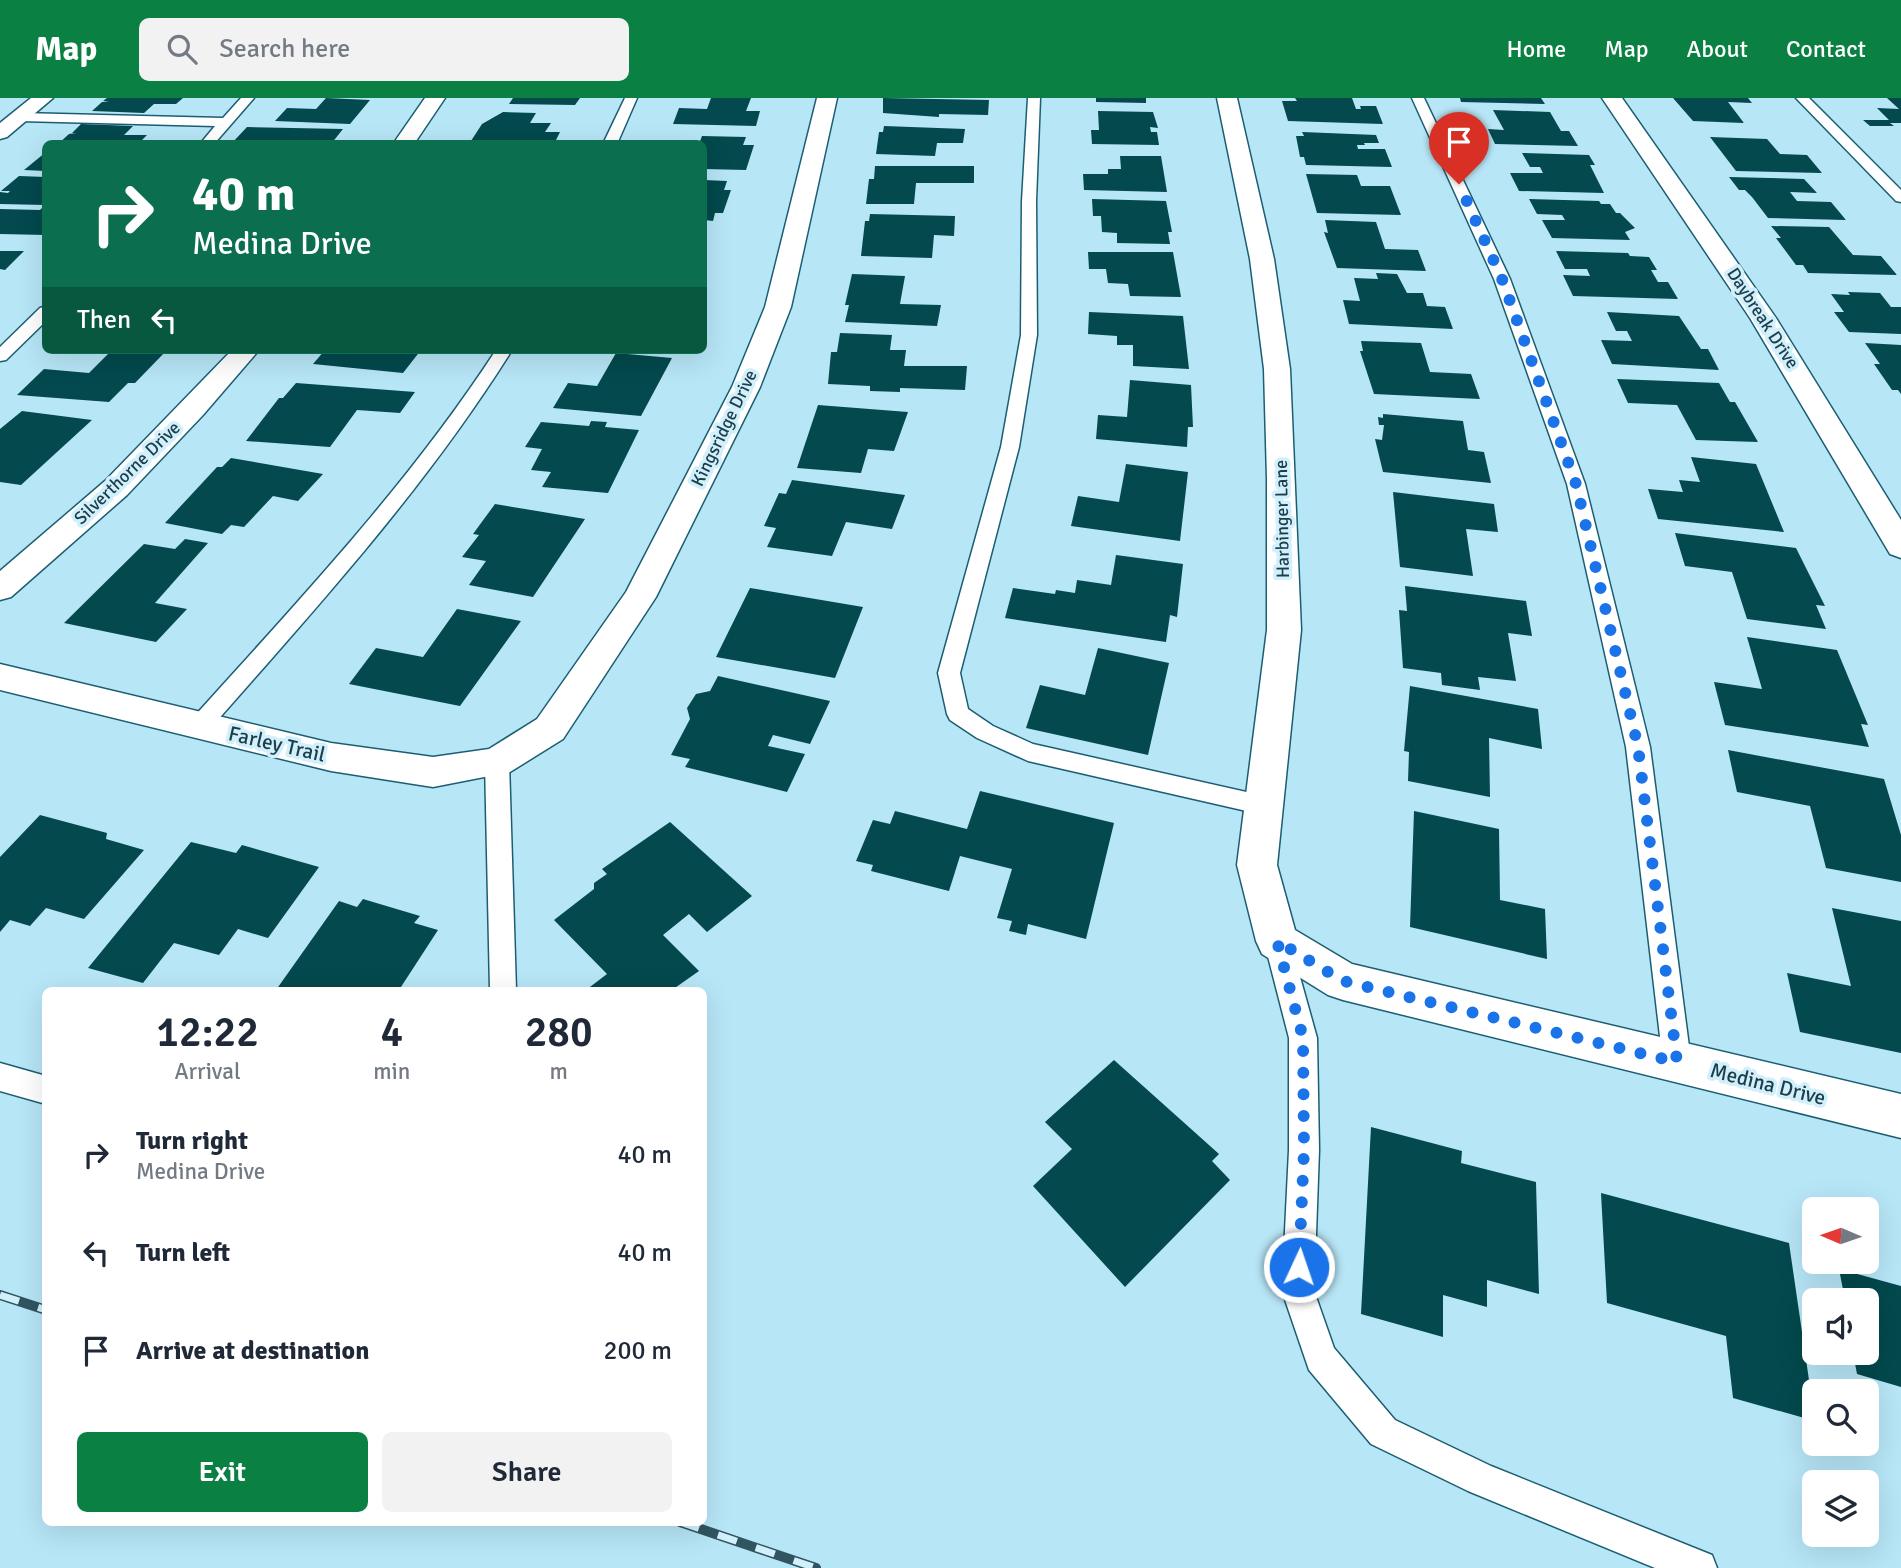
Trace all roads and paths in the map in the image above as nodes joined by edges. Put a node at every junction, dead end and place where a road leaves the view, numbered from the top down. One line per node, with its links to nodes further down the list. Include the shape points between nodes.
1 (43, 98): 11 (street)
2 (248, 98): 12 (lane)
3 (435, 98): 15 (street)
4 (631, 98): 16 (lane)
5 (827, 98): 26 (street, Kingsridge Drive, via 778,307 746,387 640,597)
6 (1034, 98): 28 (lane, via 1029,335 1010,447 949,673 958,714 1028,752)
7 (1227, 98): 28 (street, Harbinger Lane, via 1262,259 1277,369 1284,630)
8 (1418, 98): 31 (lane, via 1502,279 1576,484 1638,747)
9 (1612, 98): 22 (street, Daybreak Drive, via 1744,286 1841,439)
10 (1802, 98): 17 (lane)
11 (20, 117): 12 (lane); 13 (street)
12 (226, 121): 14 (lane)
13 (0, 133)
14 (209, 140)
15 (406, 140)
16 (612, 140)
17 (1901, 198)
18 (42, 316): 21 (lane)
19 (242, 354): 23 (street, Silverthorne Drive, via 116,488)
20 (502, 354): 25 (lane, via 388,512)
21 (0, 356)
22 (1901, 547)
23 (0, 589)
24 (0, 677): 25 (street, Farley Trail)
25 (200, 725): 27 (street, Farley Trail, via 331,757 433,772)
26 (550, 729): 27 (street, Farley Trail)
27 (496, 762): 30 (lane)
28 (1264, 805): 29 (street, Harbinger Lane, via 1257,865)
29 (1277, 941): 31 (street, Medina Drive, via 1343,981); 35 (lane, via 1303,1038 1298,1291 1321,1358 1383,1433 1480,1479)
30 (503, 987)
31 (1677, 1062): 34 (street, Medina Drive)
32 (0, 1077): 33 (lane)
33 (42, 1089)
34 (1901, 1116)
35 (1699, 1568)

